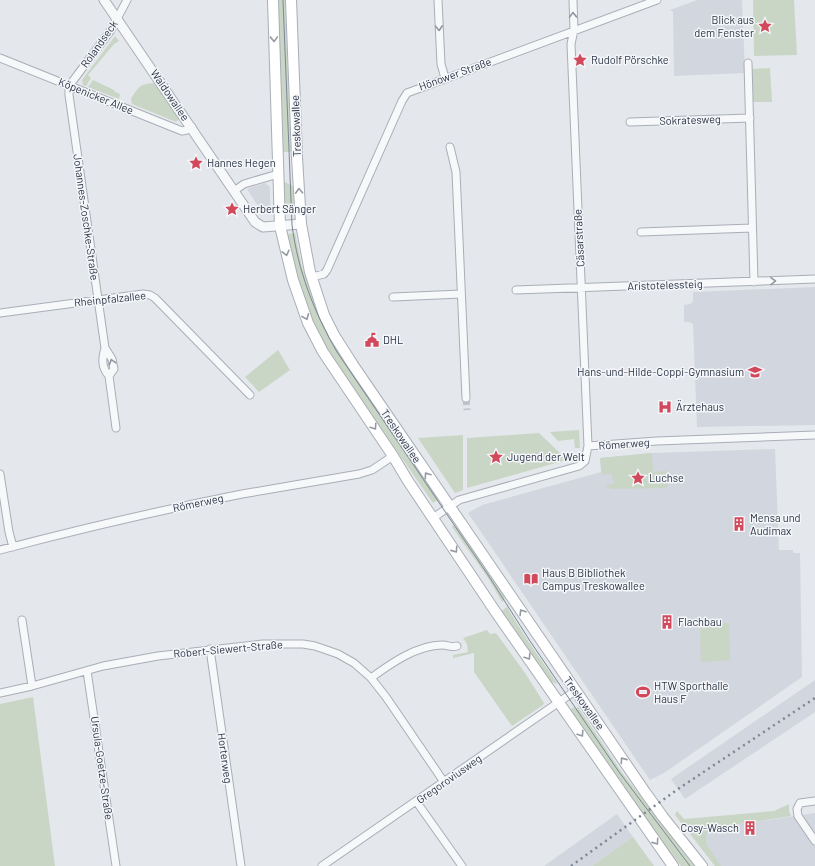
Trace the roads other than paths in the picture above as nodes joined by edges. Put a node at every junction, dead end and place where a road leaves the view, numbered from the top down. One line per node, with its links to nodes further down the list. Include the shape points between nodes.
1 (104, 0): 8 (street, Waldowallee)
2 (127, 0): 8 (street, Rolandseck)
3 (273, 0): 18 (main road, Treskowallee, one-way to 18)
4 (291, 0): 20 (main road, Treskowallee, one-way to 4)
5 (438, 0): 12 (street, one-way to 12, via 441,64)
6 (573, 0): 9 (street, Cäsarstraße, one-way to 6)
7 (656, 0): 9 (street, Hönower Straße)
8 (117, 18): 13 (street, Rolandseck, via 111,30); 16 (street, Waldowallee)
9 (574, 30): 12 (street, Hönower Straße); 27 (street, Cäsarstraße, via 571,44)
10 (0, 58): 13 (street, Köpenicker Allee)
11 (748, 63): 14 (street)
12 (445, 78): 24 (street, Hönower Straße, via 405,95 327,270 324,274)
13 (69, 86): 16 (street, Köpenicker Allee, via 182,131); 31 (street, Johannes-Zoschke-Straße)
14 (750, 118): 15 (street, Sokratesweg); 22 (street)
15 (630, 122)
16 (192, 127): 19 (street, Waldowallee)
17 (450, 147): 29 (street, via 456,172)
18 (278, 174): 19 (street, via 244,184); 21 (main road, Treskowallee)
19 (234, 191): 21 (street, Waldowallee, via 256,222 263,226)
20 (301, 224): 21 (street, Waldowallee); 24 (main road, Treskowallee)
21 (280, 226): 38 (main road, Treskowallee, one-way to 38, via 295,286 312,331)
22 (752, 228): 23 (street); 26 (street)
23 (641, 232)
24 (312, 277): 40 (main road, Treskowallee, one-way to 24, via 338,341 324,314)
25 (815, 279): 26 (street, Aristotelessteig, one-way to 25)
26 (754, 282): 27 (street, Aristotelessteig)
27 (582, 287): 28 (street, Aristotelessteig); 37 (street, Cäsarstraße)
28 (516, 290)
29 (461, 294): 30 (street); 34 (street)
30 (393, 297)
31 (98, 300): 32 (street, Rheinpfalzallee); 33 (street, Rheinpfalzallee, via 143,294 155,298); 35 (street, Johannes-Zoschke-Straße, via 105,348 112,359 114,369 109,376)
32 (0, 313)
33 (250, 395)
34 (466, 398)
35 (116, 428)
36 (815, 435): 37 (street, Römerweg)
37 (588, 446): 40 (street, Römerweg, via 585,461 579,466 459,500)
38 (393, 456): 41 (main road, Treskowallee); 42 (street, Römerweg, via 372,470 359,474 149,513)
39 (0, 474): 42 (street)
40 (449, 507): 41 (street, Römerweg); 50 (main road, Treskowallee, one-way to 40)
41 (433, 518): 52 (main road, Treskowallee, one-way to 52)
42 (13, 547): 43 (street, Römerweg)
43 (0, 550)
44 (22, 620): 49 (street)
45 (458, 646): 48 (street, via 451,648 443,645 419,650 396,660)
46 (210, 649): 47 (street, Robert-Siewert-Straße, via 135,659); 48 (street, Robert-Siewert-Straße, via 267,644 315,646 334,652 354,663); 59 (street, Horterweg)
47 (87, 671): 49 (street, Robert-Siewert-Straße); 58 (street, Ursula-Goetze-Straße)
48 (371, 678): 53 (street, Robert-Siewert-Straße)
49 (32, 686): 51 (street, Robert-Siewert-Straße)
50 (575, 691): 52 (street, Gregoroviusweg); 62 (main road, Treskowallee, one-way to 50, via 663,817)
51 (0, 693)
52 (559, 702): 53 (street, Gregoroviusweg); 61 (main road, Treskowallee, one-way to 61)
53 (444, 782): 54 (street, Gregoroviusweg)
54 (416, 801): 57 (street, Gregoroviusweg); 60 (street)
55 (815, 801): 56 (street, via 800,803 797,809 798,816)
56 (815, 842)
57 (325, 865)
58 (116, 866)
59 (241, 866)
60 (462, 866)
61 (673, 866)
62 (702, 866)

